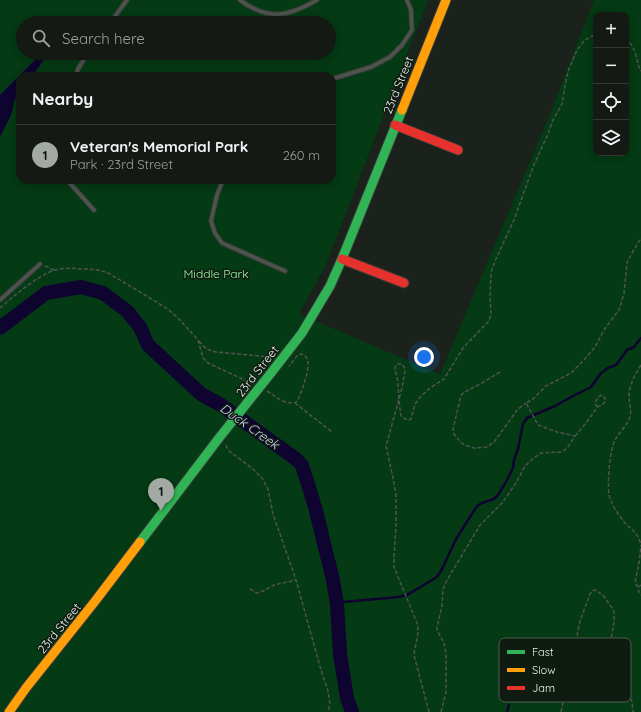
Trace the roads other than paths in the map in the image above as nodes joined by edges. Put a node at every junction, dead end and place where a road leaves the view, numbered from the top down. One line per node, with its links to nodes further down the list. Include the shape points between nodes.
1 (127, 0): 6 (lane)
2 (240, 0): 3 (lane, via 260,12 276,15 296,11)
3 (317, 0)
4 (407, 0): 9 (lane, via 411,10 412,30 402,45 390,57 371,67)
5 (446, 0): 10 (street, 23rd Street)
6 (115, 16)
7 (84, 60): 8 (lane)
8 (77, 72)
9 (336, 78)
10 (395, 125): 11 (street); 15 (street, 23rd Street)
11 (458, 150)
12 (71, 184): 14 (lane)
13 (221, 184): 17 (lane, via 211,221 215,234 222,242)
14 (94, 210)
15 (342, 258): 18 (street); 20 (street, 23rd Street, bridge, via 330,286 302,333 223,440)
16 (40, 264): 19 (lane)
17 (286, 270)
18 (404, 283)
19 (0, 300)
20 (9, 712)

